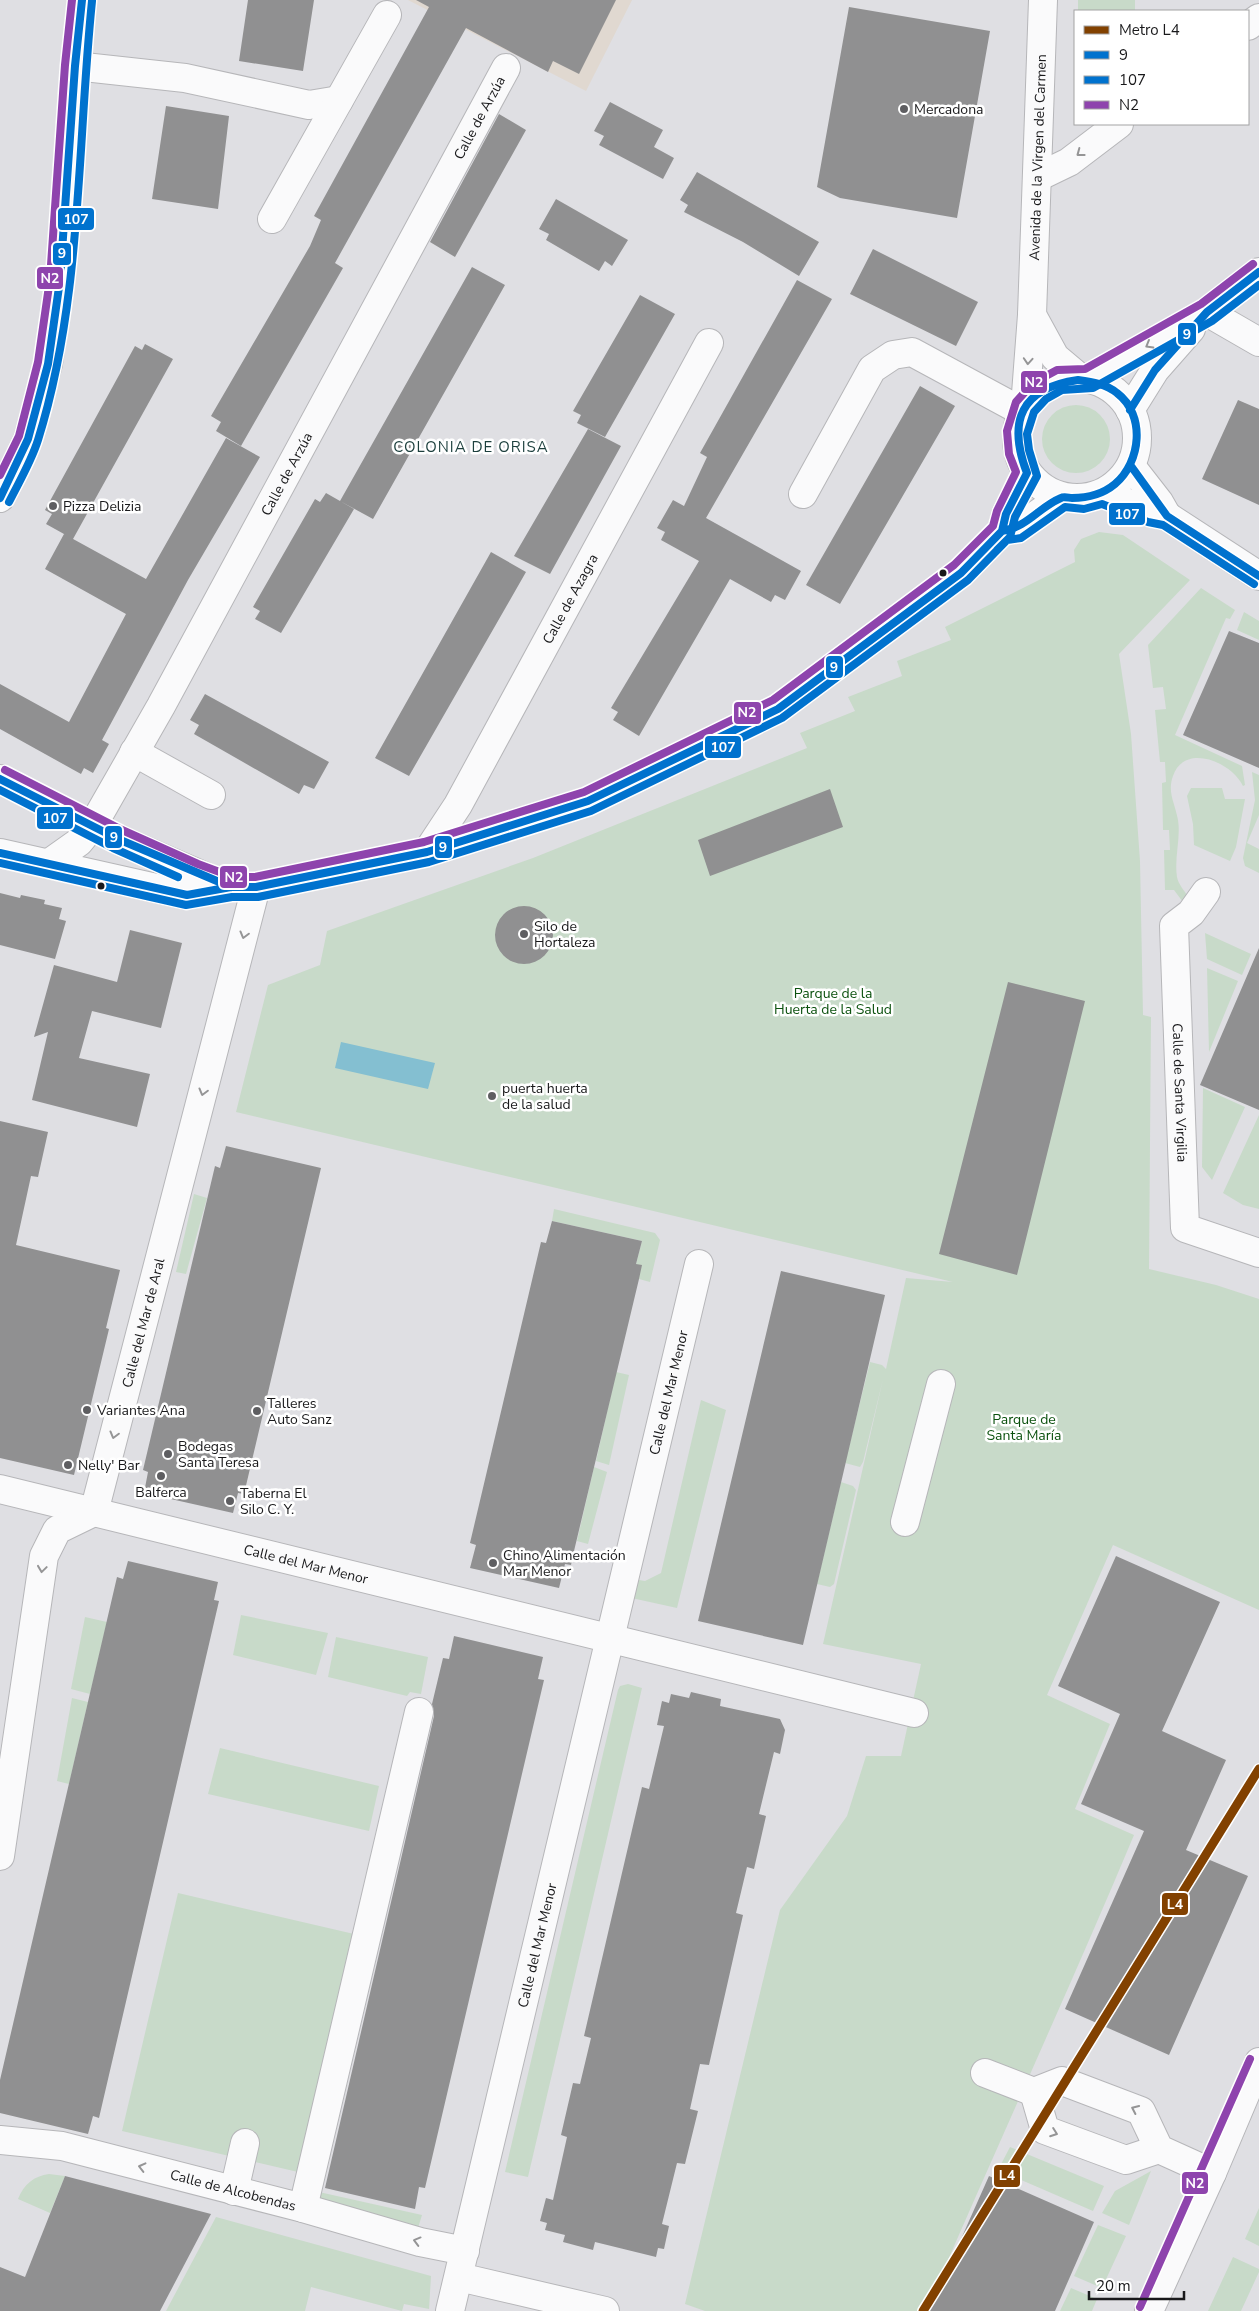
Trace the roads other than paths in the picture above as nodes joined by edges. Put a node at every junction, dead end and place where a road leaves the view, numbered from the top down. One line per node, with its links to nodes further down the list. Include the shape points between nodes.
1 (82, 0): 4 (street)
2 (1043, 0): 8 (street, Avenida de la Virgen del Carmen)
3 (387, 15): 6 (street)
4 (75, 66): 6 (street, via 185,78 309,106); 23 (street, via 60,280 48,364 28,439)
5 (506, 68): 27 (street, Calle de Arzúa)
6 (339, 100): 9 (street)
7 (1118, 125): 8 (street, one-way to 8, via 1069,162)
8 (1038, 177): 12 (street, Avenida de la Virgen del Carmen)
9 (272, 219)
10 (1259, 272): 11 (street)
11 (1207, 312): 13 (street); 15 (street, one-way to 15); 17 (street, via 1155,370)
12 (1032, 315): 15 (street, via 1055,357); 16 (street, Avenida de la Virgen del Carmen, one-way to 16)
13 (1259, 342)
14 (709, 343): 31 (street, Calle de Azagra, via 458,805)
15 (1084, 378): 16 (street, via 1059,380 1040,391); 17 (street, via 1105,384)
16 (1024, 410): 19 (street, via 1017,432 1019,452); 20 (street, via 912,352 893,355 872,370)
17 (1130, 410): 18 (street, via 1136,428 1137,447)
18 (1131, 466): 21 (street, via 1119,482); 24 (street)
19 (1027, 473): 22 (street, via 1042,488); 25 (street, via 1006,514)
20 (803, 494)
21 (1103, 494): 22 (street, via 1083,499); 24 (street, via 1152,514)
22 (1062, 497): 25 (street, via 1016,529)
23 (0, 498)
24 (1167, 516): 26 (street)
25 (1002, 531): 31 (street, via 961,573 778,709 588,801)
26 (1259, 576)
27 (134, 752): 29 (street); 30 (street, Calle de Arzúa)
28 (0, 779): 30 (street)
29 (211, 794)
30 (93, 825): 33 (street, Calle de Arzúa, via 79,842); 34 (street, via 194,873)
31 (427, 852): 34 (street)
32 (0, 853): 33 (street)
33 (48, 864): 34 (street, via 187,895)
34 (244, 887): 40 (street, Calle del Mar de Aral, one-way to 40)
35 (1206, 892): 36 (street, Calle de Santa Virgilia, via 1191,914 1174,926 1185,1228)
36 (1259, 1253)
37 (699, 1264): 42 (street, Calle del Mar Menor)
38 (941, 1384): 41 (street)
39 (0, 1489): 40 (street, Calle del Mar Menor)
40 (94, 1512): 42 (street, Calle del Mar Menor); 45 (street, one-way to 45, via 57,1530 44,1556)
41 (905, 1522)
42 (612, 1638): 44 (street, Calle del Mar Menor); 55 (street, Calle del Mar Menor)
43 (419, 1712): 54 (street)
44 (914, 1713)
45 (0, 1856)
46 (1259, 2063): 52 (street)
47 (985, 2073): 48 (street)
48 (1034, 2092): 51 (street, one-way to 48, via 1141,2111 1062,2081); 51 (street, one-way to 51, via 1045,2130 1126,2160)
49 (0, 2140): 53 (street, Calle de Alcobendas, one-way to 49, via 62,2146)
50 (245, 2143): 53 (street)
51 (1159, 2149): 52 (street)
52 (1212, 2173): 58 (street)
53 (234, 2191): 54 (street, Calle de Alcobendas)
54 (303, 2208): 55 (street, Calle de Alcobendas, one-way to 54, via 420,2242)
55 (462, 2264): 56 (street, Calle del Mar Menor); 57 (street, Calle de Alcobendas)
56 (450, 2311)
57 (605, 2311)
58 (1149, 2311)

